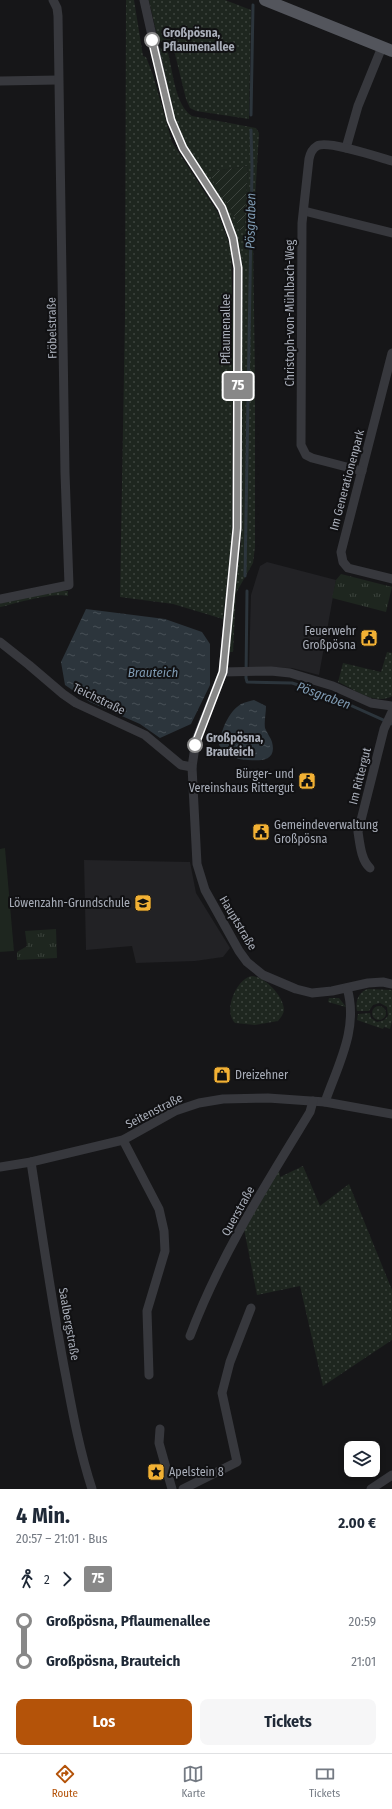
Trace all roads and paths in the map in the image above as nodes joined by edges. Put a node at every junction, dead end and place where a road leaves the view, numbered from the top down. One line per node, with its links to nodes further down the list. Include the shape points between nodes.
1 (52, 0): 5 (street, Fröbelstraße, via 58,16)
2 (144, 0): 16 (street, Pflaumenallee, via 171,120 183,148 222,208 233,238 238,268 237,528)
3 (265, 0): 4 (main road)
4 (387, 49): 7 (street, via 358,106)
5 (58, 80): 6 (street); 14 (street, Fröbelstraße, via 69,585)
6 (0, 81)
7 (346, 148): 8 (street); 9 (street, Christoph-von-Mühlbach-Weg, via 322,144 311,151)
8 (392, 160)
9 (304, 211): 10 (street); 12 (street, Christoph-von-Mühlbach-Weg, via 301,445 306,455 312,458)
10 (392, 233)
11 (392, 353): 12 (street, Im Generationenpark)
12 (362, 471): 13 (street, Im Generationenpark, via 341,552 343,562 348,568)
13 (392, 579)
14 (0, 599)
15 (0, 642): 19 (street, Teichstraße, via 76,703 145,735 181,765)
16 (223, 672): 17 (street, via 290,673 333,686 372,703); 19 (street, Pflaumenallee, via 196,740)
17 (392, 706)
18 (389, 719): 20 (street, Im Rittergut, via 358,832 361,850 366,865)
19 (192, 767): 22 (street, Hauptstraße, via 196,864 205,890 239,951 247,962 263,975 296,989 312,993)
20 (370, 868)
21 (392, 984): 22 (street, Hauptstraße, via 368,983)
22 (347, 988): 24 (street, via 351,1027)
23 (313, 1101): 24 (street, Seitenstraße); 26 (street, Seitenstraße, via 242,1098 199,1103 175,1111); 30 (street, Querstraße, via 310,1112 238,1231)
24 (325, 1102): 25 (street, Seitenstraße)
25 (392, 1114)
26 (123, 1140): 27 (street, Seitenstraße); 31 (street, via 159,1209 164,1231 165,1251 147,1311)
27 (31, 1162): 28 (street, Seitenstraße); 34 (street, Saalbergstraße, via 56,1323 76,1426)
28 (0, 1167)
29 (251, 1308): 36 (street, via 230,1362 222,1393 237,1462)
30 (190, 1336)
31 (149, 1375)
32 (160, 1429): 35 (street, via 159,1444)
33 (392, 1475): 37 (street)
34 (92, 1489)
35 (172, 1489)
36 (183, 1489)
37 (371, 1489)

